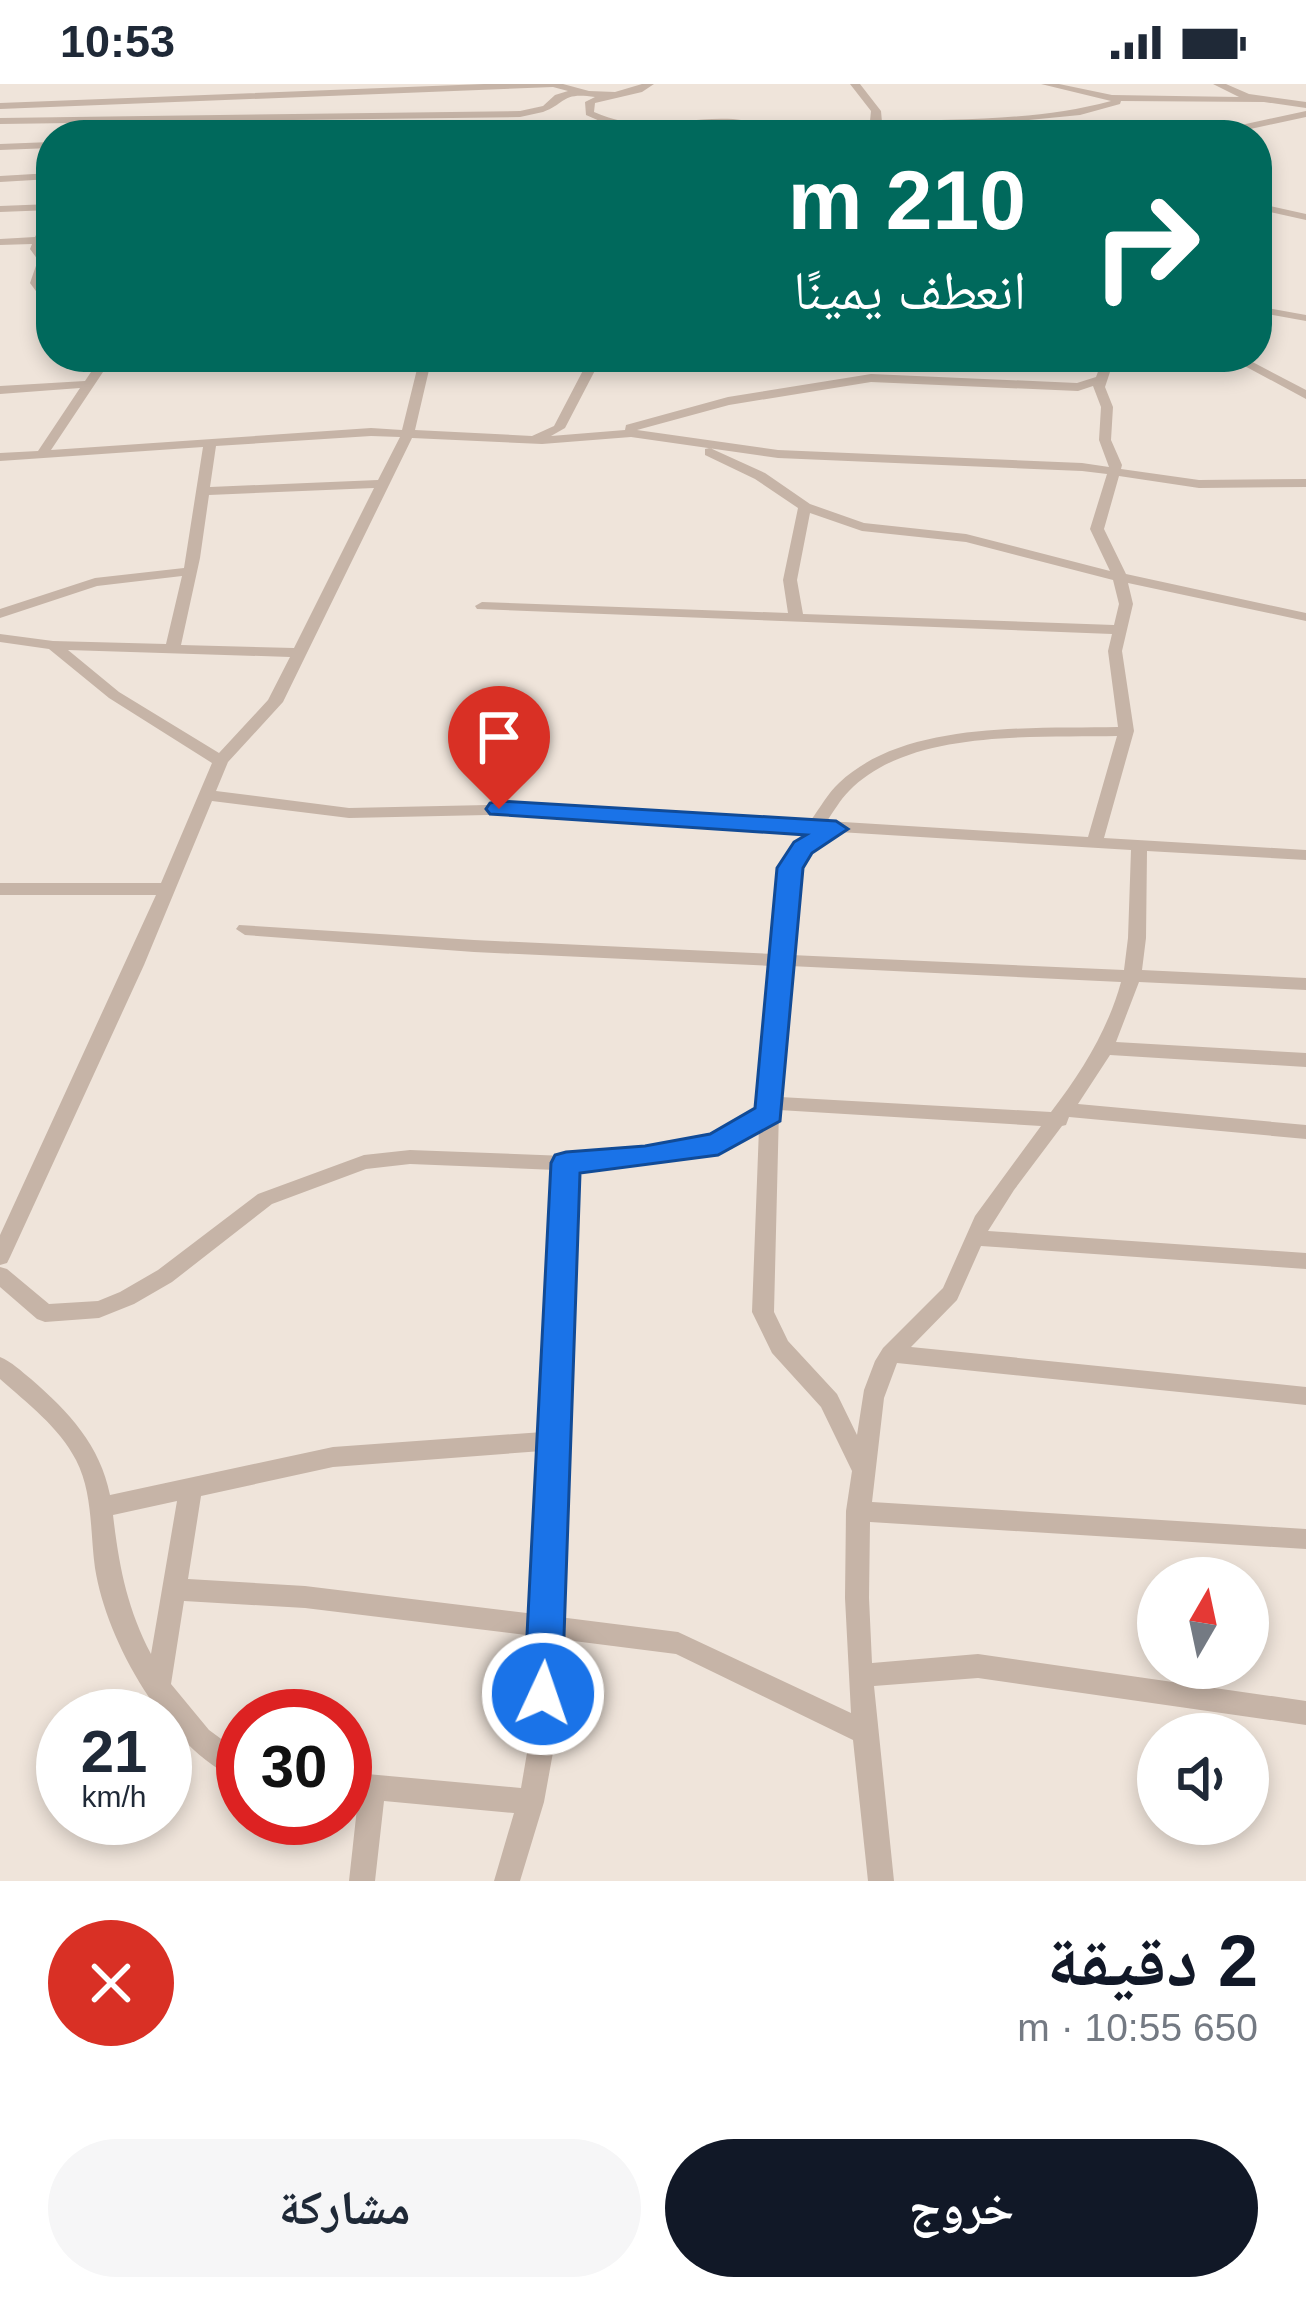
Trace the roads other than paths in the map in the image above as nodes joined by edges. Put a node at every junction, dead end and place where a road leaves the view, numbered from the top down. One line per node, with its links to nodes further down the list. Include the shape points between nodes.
1 (554, 84): 7 (street); 9 (street)
2 (649, 84): 8 (street)
3 (854, 84): 22 (street)
4 (1046, 84): 10 (street)
5 (1198, 84): 10 (street)
6 (1218, 84): 11 (street)
7 (582, 92): 8 (street); 13 (street)
8 (612, 94): 21 (street, via 590,102 589,112)
9 (218, 97): 12 (street); 16 (street)
10 (1132, 99): 11 (street); 23 (street)
11 (1261, 100): 14 (street)
12 (0, 106)
13 (546, 108): 15 (street); 20 (street)
14 (1306, 110): 24 (street)
15 (323, 113): 16 (street); 19 (street)
16 (210, 115): 17 (street); 18 (street)
17 (98, 118): 25 (street)
18 (207, 120)
19 (322, 120)
20 (544, 120)
21 (604, 120)
22 (874, 120)
23 (998, 120)
24 (1269, 120)
25 (0, 121)
26 (36, 146): 27 (street)
27 (0, 147)
28 (36, 177): 29 (street)
29 (0, 179)
30 (0, 209): 31 (street)
31 (36, 210)
32 (1272, 210): 33 (street)
33 (1306, 218)
34 (36, 240): 35 (street)
35 (0, 242)
36 (1272, 312): 37 (street)
37 (1306, 318)
38 (96, 372): 46 (street)
39 (422, 372): 49 (street)
40 (588, 372): 51 (street, via 560,428)
41 (1101, 372): 44 (street)
42 (1265, 372): 43 (street)
43 (1277, 378): 45 (street); 48 (street)
44 (1102, 379): 50 (street, via 1063,387 871,378 728,400); 56 (street)
45 (1306, 382)
46 (88, 384): 47 (street); 54 (street)
47 (0, 390)
48 (1306, 395)
49 (408, 433): 51 (street); 52 (street); 58 (street)
50 (608, 434): 51 (street); 53 (street)
51 (519, 437)
52 (211, 442): 54 (street); 59 (street)
53 (691, 443): 56 (street); 60 (street)
54 (42, 454): 55 (street)
55 (0, 457)
56 (1114, 471): 57 (street, via 1199,484); 62 (street, via 1097,529)
57 (1306, 483)
58 (380, 484): 59 (street); 71 (street)
59 (203, 491): 61 (street)
60 (806, 507): 62 (street, via 862,527 966,538); 66 (street, via 790,580)
61 (190, 571): 64 (street, via 94,582); 70 (street)
62 (1119, 575): 65 (street); 67 (street, via 1126,604)
63 (482, 606): 66 (street)
64 (0, 614)
65 (1306, 617)
66 (796, 618): 67 (street)
67 (1118, 631): 72 (street)
68 (0, 638): 69 (street)
69 (53, 645): 70 (street); 73 (street, via 114,695)
70 (173, 647): 71 (street)
71 (299, 653): 73 (street, via 274,702)
72 (1126, 730): 75 (street, via 967,740 900,753 846,784); 76 (street)
73 (221, 761): 74 (street)
74 (205, 795): 75 (street, via 371,814 538,809); 80 (street)
75 (825, 828): 76 (street); 82 (street, via 790,868)
76 (1094, 843): 77 (street)
77 (1138, 846): 78 (street); 83 (street)
78 (1306, 855)
79 (0, 889): 80 (street)
80 (165, 889): 92 (street)
81 (245, 929): 82 (street)
82 (786, 960): 83 (street); 87 (street)
83 (1131, 975): 84 (street); 85 (street)
84 (1306, 984)
85 (1106, 1048): 86 (street); 88 (street)
86 (1306, 1060)
87 (770, 1108): 88 (street); 90 (street, via 718,1144); 101 (street, via 763,1312 780,1347 829,1401)
88 (1062, 1115): 89 (street); 93 (street)
89 (1306, 1132)
90 (566, 1163): 96 (street, via 364,1162 265,1199 165,1276 100,1309 44,1312); 100 (street)
91 (0, 1202): 92 (street)
92 (18, 1216): 94 (street)
93 (974, 1238): 95 (street); 97 (street, via 950,1294)
94 (0, 1257)
95 (1306, 1262)
96 (0, 1275)
97 (891, 1354): 99 (street); 101 (street, via 876,1384)
98 (0, 1366): 103 (street, via 84,1452)
99 (1306, 1396)
100 (554, 1441): 102 (street, via 333,1456); 107 (street)
101 (861, 1467): 104 (street)
102 (191, 1486): 103 (street); 106 (street)
103 (98, 1508): 109 (street, via 112,1590)
104 (858, 1511): 105 (street); 108 (street)
105 (1306, 1539)
106 (174, 1589): 107 (street); 109 (street)
107 (546, 1626): 111 (street, via 699,1650); 114 (street)
108 (860, 1676): 110 (street, via 978,1666); 111 (street)
109 (159, 1683): 112 (street, via 195,1738)
110 (1306, 1713)
111 (862, 1732): 118 (street)
112 (216, 1752)
113 (372, 1788): 114 (street)
114 (531, 1802): 117 (street)
115 (360, 1845): 116 (street)
116 (362, 1881)
117 (507, 1881)
118 (881, 1881)

